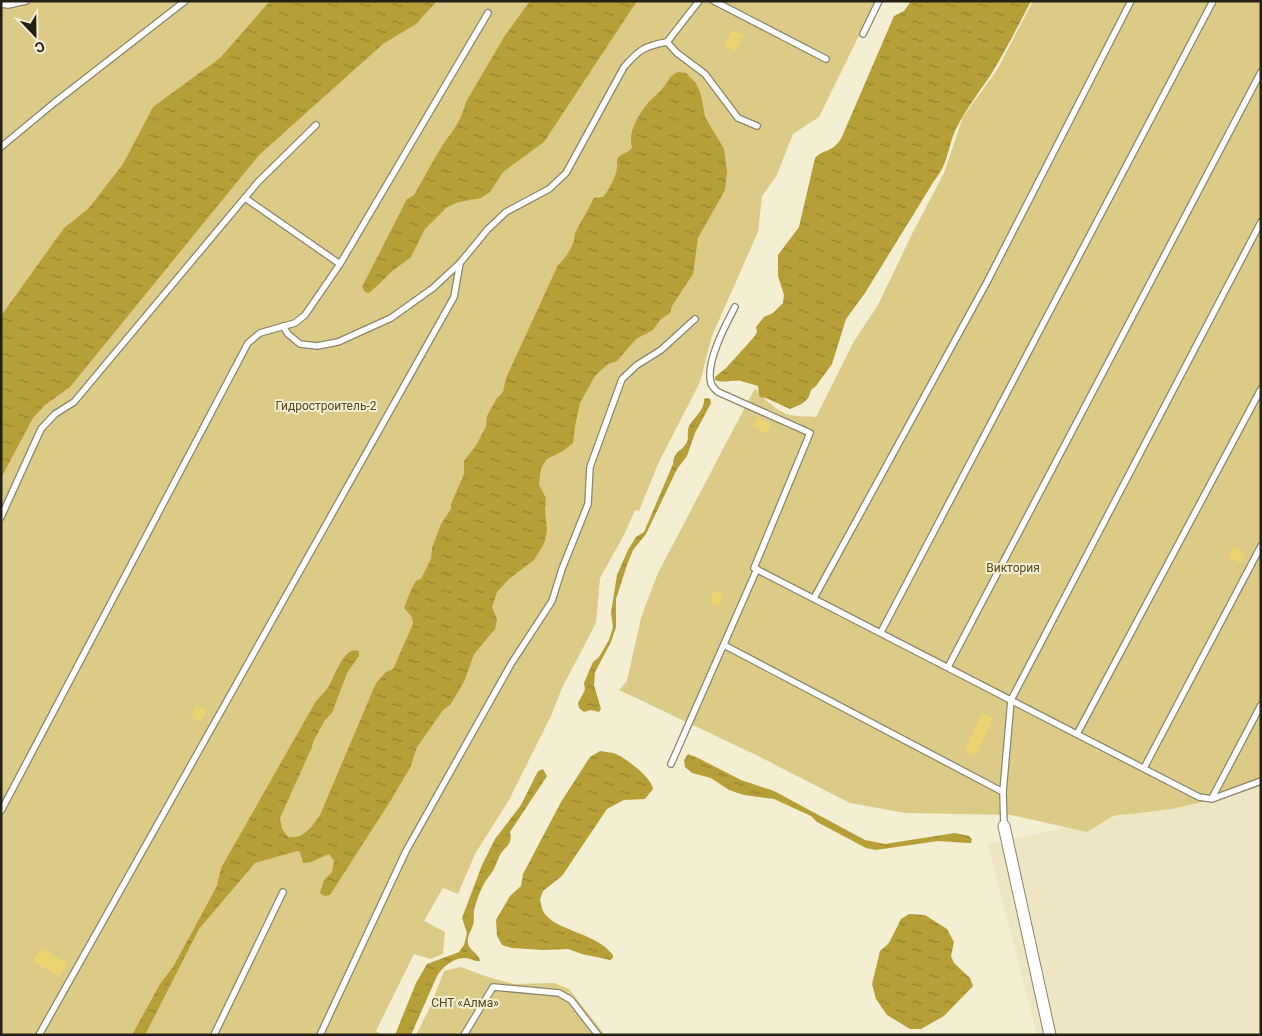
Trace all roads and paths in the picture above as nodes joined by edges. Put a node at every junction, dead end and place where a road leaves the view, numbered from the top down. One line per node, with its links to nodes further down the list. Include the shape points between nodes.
1 (26, 1): 8 (lane)
2 (185, 1): 16 (lane)
3 (699, 1): 11 (lane)
4 (714, 1): 12 (lane)
5 (879, 1): 10 (lane)
6 (1131, 1): 28 (lane, via 986,282)
7 (1213, 1): 29 (lane)
8 (1, 4)
9 (488, 13): 20 (lane)
10 (863, 34)
11 (667, 42): 15 (lane, via 705,74 738,118); 19 (lane, via 650,45 636,53 624,67 566,173 549,189 506,212)
12 (826, 59)
13 (1261, 72): 31 (lane)
14 (316, 125): 17 (lane)
15 (757, 126)
16 (1, 147)
17 (245, 198): 20 (lane); 25 (lane, via 74,402 55,414 41,429)
18 (1261, 222): 32 (lane)
19 (460, 263): 23 (lane, via 433,288 390,318 338,342 317,346 300,344); 43 (lane, via 454,296)
20 (340, 264): 23 (lane, via 306,315)
21 (735, 307): 27 (lane, via 720,336 709,373 711,385 718,392 810,433 754,568)
22 (695, 319): 45 (lane, via 661,350 622,378 590,467 588,504 552,601 511,664 406,851)
23 (283, 326): 40 (lane, via 260,333 248,343)
24 (1261, 389): 34 (lane)
25 (1, 517)
26 (1261, 546): 36 (lane)
27 (757, 569): 28 (lane); 30 (lane)
28 (814, 598): 29 (lane)
29 (881, 632): 31 (lane)
30 (724, 645): 35 (lane); 38 (lane)
31 (948, 667): 32 (lane)
32 (1011, 700): 34 (lane); 38 (lane)
33 (1261, 705): 39 (lane)
34 (1077, 734): 36 (lane)
35 (671, 764)
36 (1144, 768): 39 (lane, via 1199,797)
37 (1261, 781): 39 (lane)
38 (1003, 792): 41 (lane)
39 (1212, 798)
40 (1, 811)
41 (1004, 826): 48 (street)
42 (283, 892): 44 (lane)
43 (39, 1035)
44 (214, 1035)
45 (320, 1035)
46 (464, 1035): 47 (lane, via 493,987 558,993 571,1000)
47 (598, 1035)
48 (1050, 1035)

